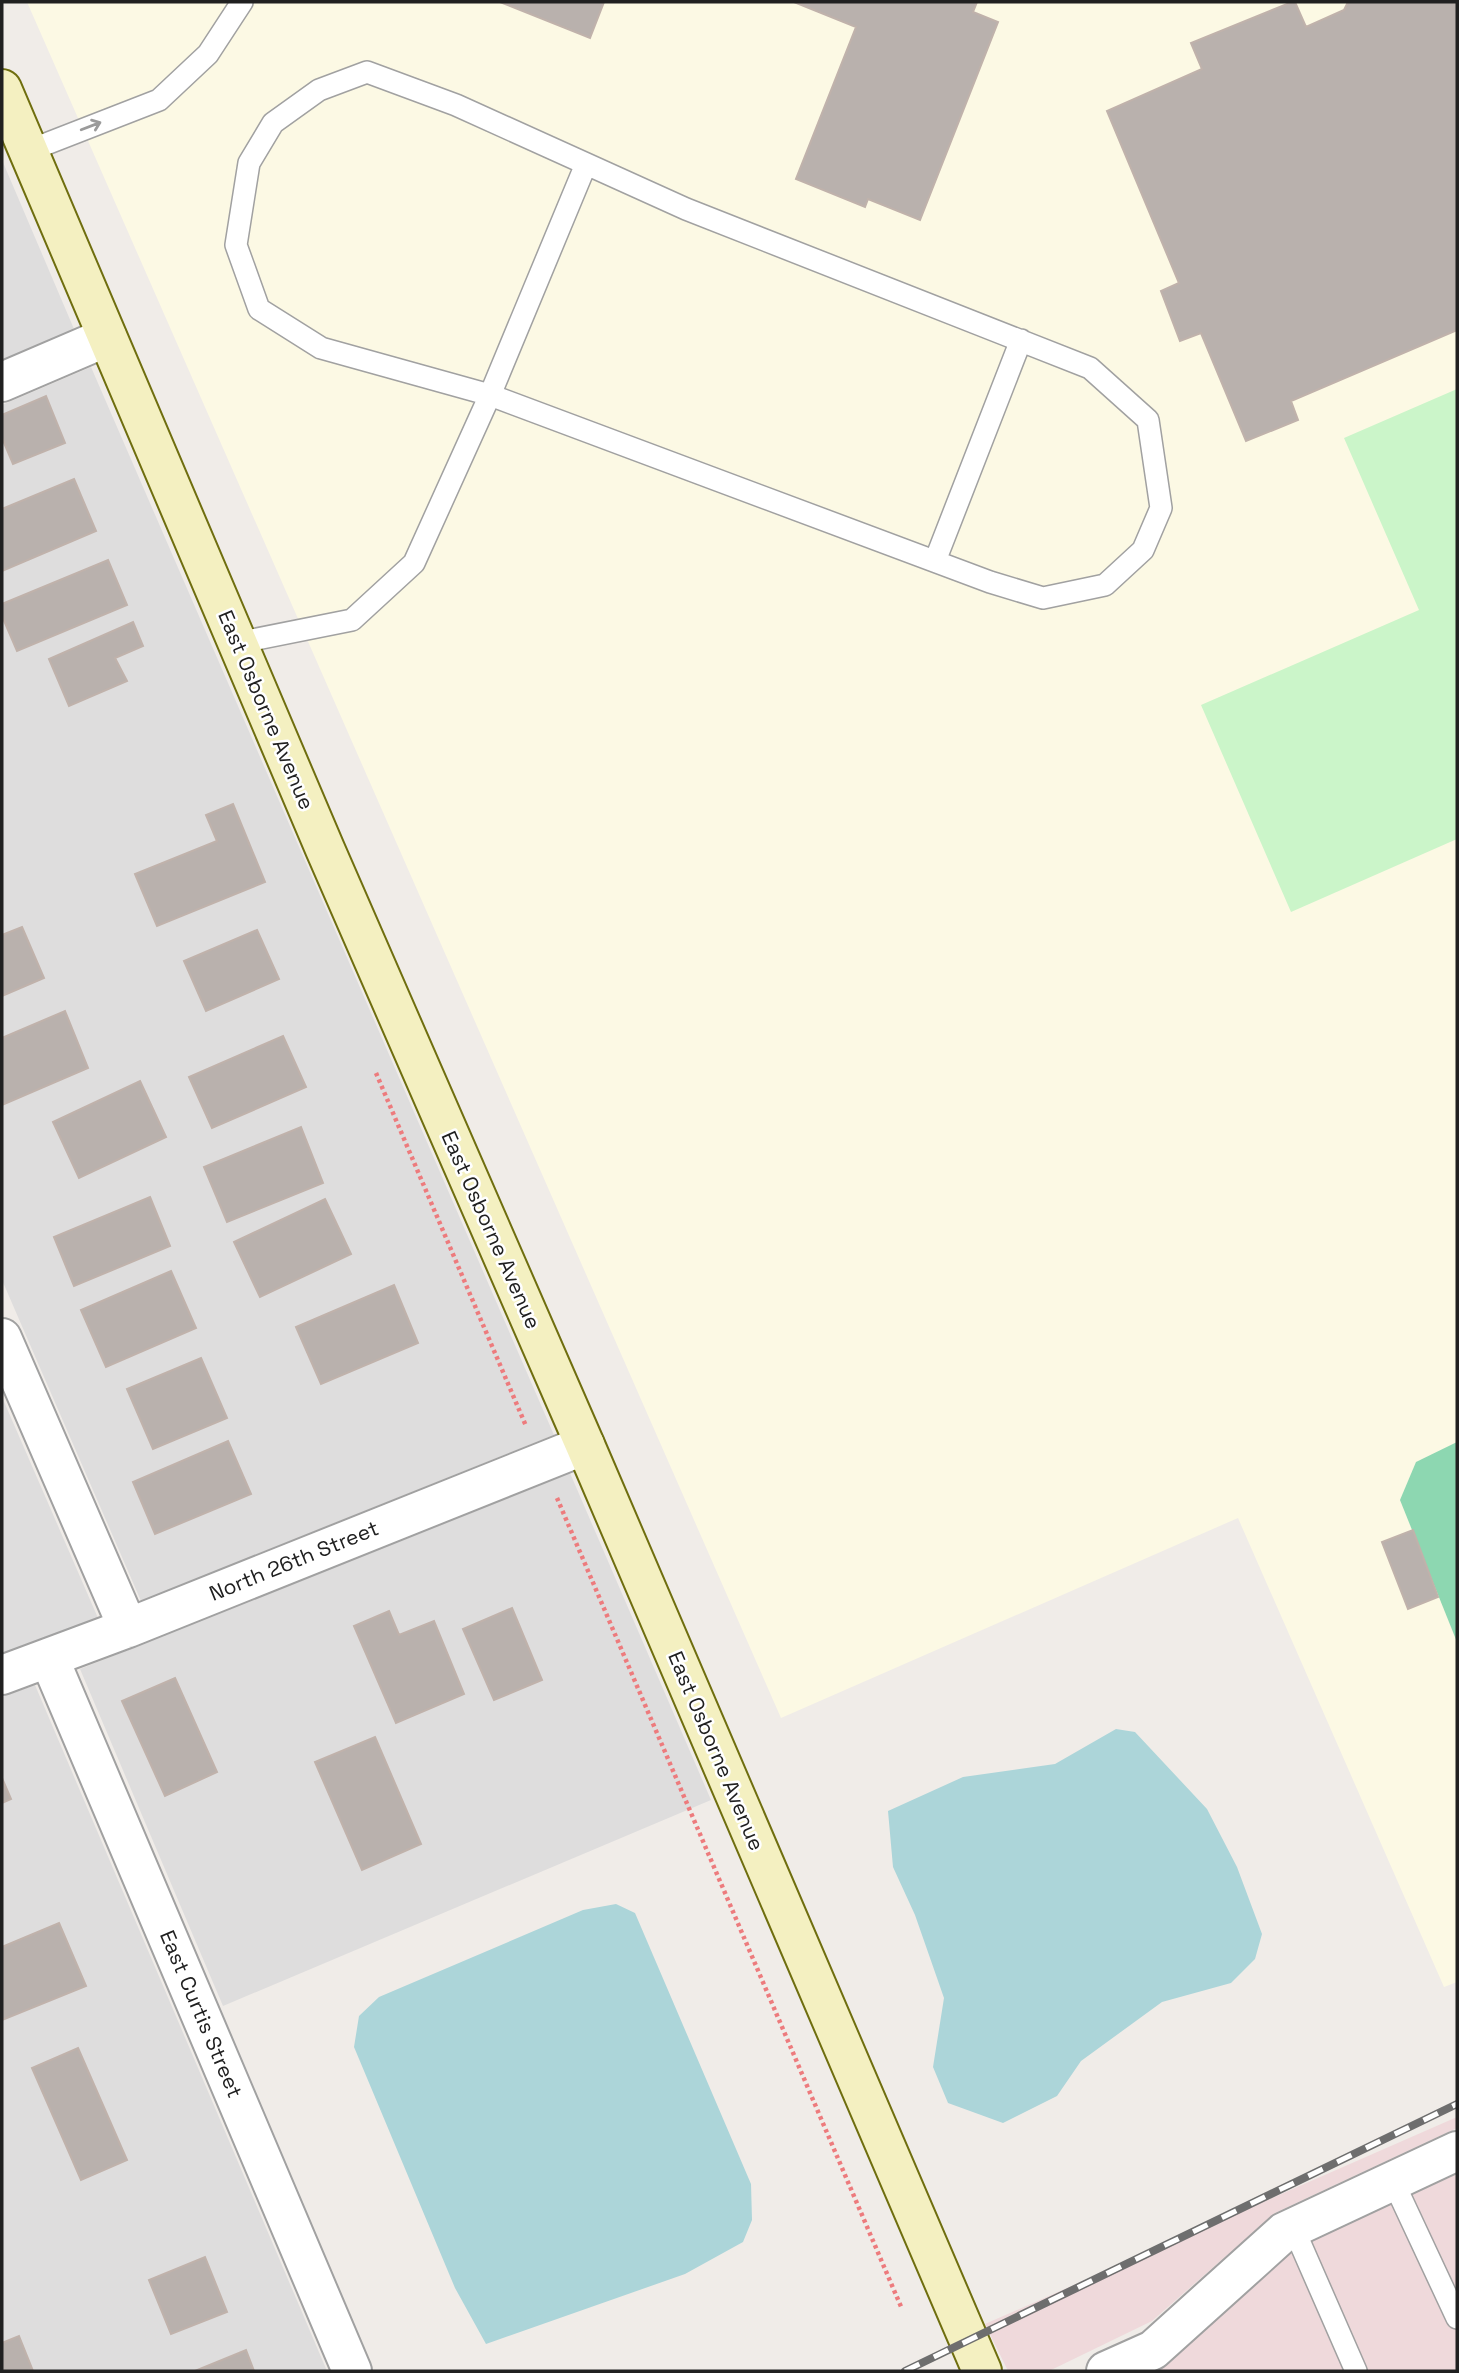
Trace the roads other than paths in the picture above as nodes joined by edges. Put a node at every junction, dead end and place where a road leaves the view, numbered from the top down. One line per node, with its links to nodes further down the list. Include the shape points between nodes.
1 (242, 2): 3 (lane, one-way to 1, via 159,100 208,54)
2 (2, 89): 3 (street, East Osborne Avenue)
3 (28, 151): 5 (street, East Osborne Avenue)
4 (586, 164): 6 (lane, via 686,209); 8 (lane); 8 (lane, via 456,105 367,72 319,90 273,123 249,163 236,245 259,309 321,348)
5 (107, 337): 7 (street); 10 (street, East Osborne Avenue)
6 (1021, 340): 9 (lane); 9 (lane, via 1090,368 1148,420 1161,508 1143,550 1105,585 1043,598)
7 (2, 382)
8 (490, 395): 9 (lane); 10 (lane, via 414,563 352,620)
9 (935, 561)
10 (237, 643): 12 (street, East Osborne Avenue)
11 (2, 1338): 13 (street)
12 (585, 1444): 13 (street, North 26th Street); 21 (street, East Osborne Avenue)
13 (128, 1628): 14 (street, North 26th Street)
14 (49, 1658): 15 (street, North 26th Street); 20 (street, East Curtis Street)
15 (2, 1675)
16 (1457, 2151): 17 (street)
17 (1393, 2181): 18 (street); 19 (lane)
18 (1293, 2227): 22 (street, via 1153,2350); 23 (lane)
19 (1457, 2318)
20 (352, 2371)
21 (982, 2371)
22 (1106, 2371)
23 (1356, 2371)

